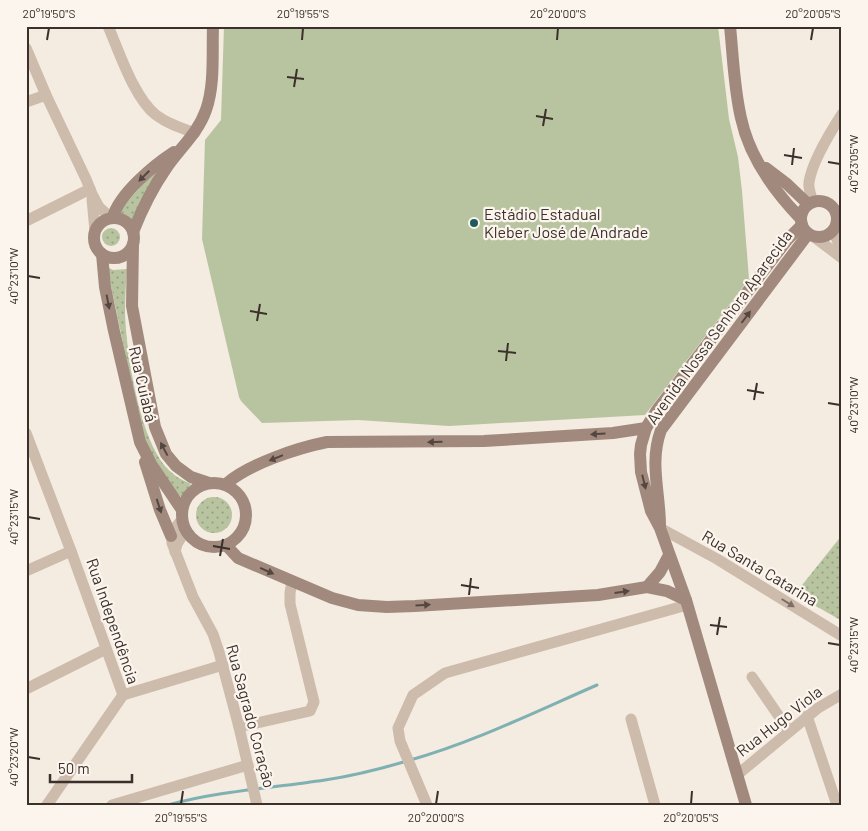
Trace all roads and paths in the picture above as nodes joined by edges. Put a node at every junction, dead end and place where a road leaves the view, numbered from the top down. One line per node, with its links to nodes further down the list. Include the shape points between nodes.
1 (108, 26): 8 (street, via 132,80 154,114)
2 (212, 26): 8 (street, via 210,96)
3 (730, 26): 10 (street, via 741,118)
4 (26, 48): 5 (street)
5 (46, 95): 6 (street); 11 (street)
6 (26, 102)
7 (842, 114): 12 (street, via 825,142 811,176)
8 (195, 132): 9 (street)
9 (182, 146): 14 (street, one-way to 14, via 157,163 120,200); 19 (street, via 141,212)
10 (760, 163): 12 (street); 16 (street, via 778,195)
11 (91, 192): 14 (street, via 100,207); 15 (street); 18 (street)
12 (811, 203): 13 (street); 16 (street, via 802,213)
13 (835, 204): 17 (street)
14 (112, 217): 18 (street, via 99,224); 19 (street, via 126,221)
15 (26, 221)
16 (806, 228): 17 (street, via 824,236); 22 (street); 23 (street, Avenida Nossa Senhora Aparecida, via 787,240); 29 (street, Avenida Nossa Senhora Aparecida, one-way to 16, via 655,462 661,430)
17 (836, 229): 20 (street)
18 (95, 231): 21 (street, via 95,244)
19 (133, 238): 21 (street, via 130,250 120,257); 26 (street, Rua Cuiabá, one-way to 19, via 191,477 176,466 166,454 155,427 132,306)
20 (842, 252)
21 (102, 254): 25 (street, Rua Cuiabá, one-way to 25, via 105,287)
22 (842, 258)
23 (646, 428): 27 (street, one-way to 27, via 484,441 327,442 263,463); 29 (street, Avenida Nossa Senhora Aparecida, one-way to 29, via 640,463 651,511)
24 (26, 433): 32 (street, Rua Independência)
25 (140, 442): 28 (street, Rua Cuiabá); 30 (street, one-way to 30)
26 (209, 482): 27 (street); 28 (street, via 199,486 185,500)
27 (226, 484): 31 (street, via 241,496 247,515 241,533)
28 (183, 520): 30 (street); 31 (street, via 191,539 199,544); 33 (street)
29 (660, 528): 34 (street); 39 (street, Rua Santa Catarina, one-way to 39)
30 (171, 536): 33 (street, Rua Sagrado Coração)
31 (226, 546): 36 (street, one-way to 36, via 238,558)
32 (71, 551): 35 (street); 40 (street, Rua Independência)
33 (175, 554): 41 (street, Rua Sagrado Coração, via 213,634)
34 (669, 555): 37 (street, via 660,572); 38 (street)
35 (26, 571)
36 (292, 582): 37 (street, one-way to 37, via 358,605 387,607 598,595); 48 (street, via 290,604 313,707 310,711)
37 (646, 587): 38 (street, via 667,591)
38 (686, 603): 51 (street); 56 (street, via 445,673 413,695 398,728 400,741)
39 (842, 636)
40 (106, 649): 43 (street); 45 (street, Rua Independência)
41 (223, 665): 45 (street); 48 (street, Rua Sagrado Coração)
42 (752, 677): 49 (street)
43 (26, 689)
44 (842, 694): 46 (street, Rua Hugo Viola)
45 (123, 695): 53 (street, Rua Independência)
46 (807, 716): 49 (street, Rua Hugo Viola); 52 (street)
47 (631, 719): 57 (street)
48 (239, 727): 50 (street, Rua Sagrado Coração)
49 (789, 731): 51 (street, Rua Hugo Viola)
50 (248, 765): 54 (street); 55 (street, Rua Sagrado Coração)
51 (737, 775): 58 (street)
52 (838, 791): 59 (street)
53 (47, 805)
54 (112, 805)
55 (258, 805)
56 (426, 805)
57 (655, 805)
58 (746, 805)
59 (837, 805)

